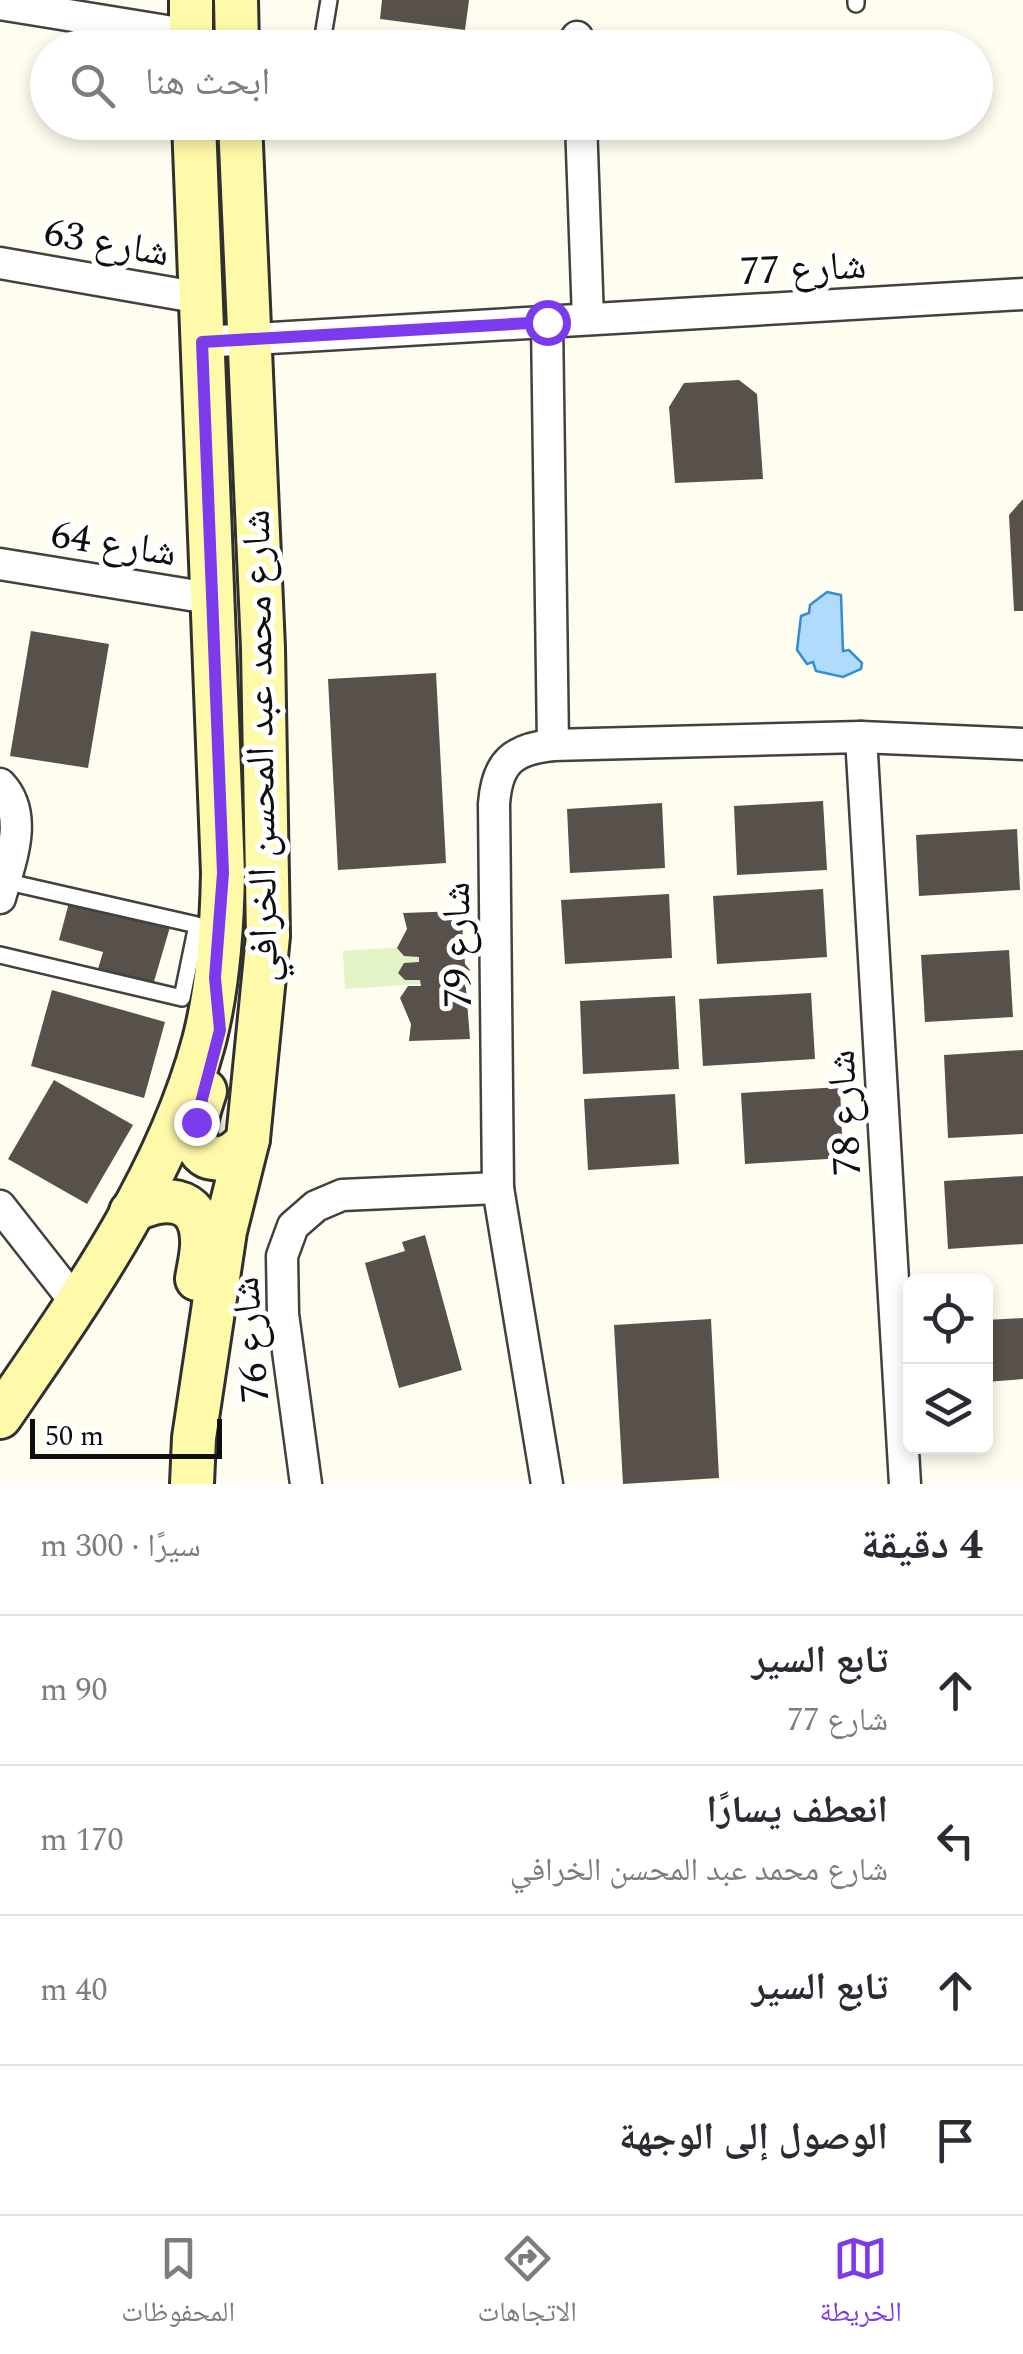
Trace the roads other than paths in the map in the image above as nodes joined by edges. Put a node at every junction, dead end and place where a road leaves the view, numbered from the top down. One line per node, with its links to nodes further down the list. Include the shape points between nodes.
1 (236, 0): 5 (main road)
2 (329, 0): 6 (lane)
3 (0, 4): 4 (street)
4 (191, 28)
5 (237, 30)
6 (324, 30)
7 (195, 140): 12 (main road, شارع محمد عبد المحسن الخرافي)
8 (241, 140): 15 (main road, شارع محمد عبد المحسن الخرافي)
9 (581, 140): 13 (street)
10 (0, 263): 12 (street, شارع 63)
11 (1023, 294): 13 (street, شارع 77)
12 (201, 298): 16 (main road, شارع محمد عبد المحسن الخرافي)
13 (588, 319): 14 (street, شارع 77)
14 (547, 322): 15 (street, شارع 77); 21 (street)
15 (251, 340): 16 (street, شارع 77); 26 (main road, شارع محمد عبد المحسن الخرافي, via 268,936)
16 (202, 342): 18 (main road, شارع محمد عبد المحسن الخرافي)
17 (0, 564): 18 (street, شارع 64)
18 (214, 599): 25 (main road, شارع محمد عبد المحسن الخرافي, via 223,873)
19 (860, 736): 20 (street); 21 (street, شارع 79); 36 (street, شارع 78)
20 (1023, 744)
21 (553, 745): 27 (street, شارع 79, via 515,754 495,794)
22 (0, 784): 23 (street, via 16,817)
23 (2, 890): 24 (lane, via 197,925 182,998)
24 (0, 955)
25 (215, 978): 26 (main road, via 220,1030 195,1136 206,1154 224,1160); 29 (main road, شارع محمد عبد المحسن الخرافي, via 190,1088)
26 (248, 1139): 32 (main road, شارع محمد عبد المحسن الخرافي, via 225,1231)
27 (498, 1188): 34 (street, شارع 76, via 342,1195 293,1226 282,1256 282,1314); 35 (street, شارع 79)
28 (0, 1206): 30 (street, via 45,1263)
29 (131, 1212): 30 (main road, شارع محمد عبد المحسن الخرافي); 32 (main road, via 171,1200 192,1213 200,1231 184,1367)
30 (84, 1293): 31 (main road, شارع محمد عبد المحسن الخرافي)
31 (0, 1416)
32 (194, 1438): 33 (main road, شارع محمد عبد المحسن الخرافي)
33 (192, 1484)
34 (306, 1484)
35 (547, 1484)
36 (905, 1484)

